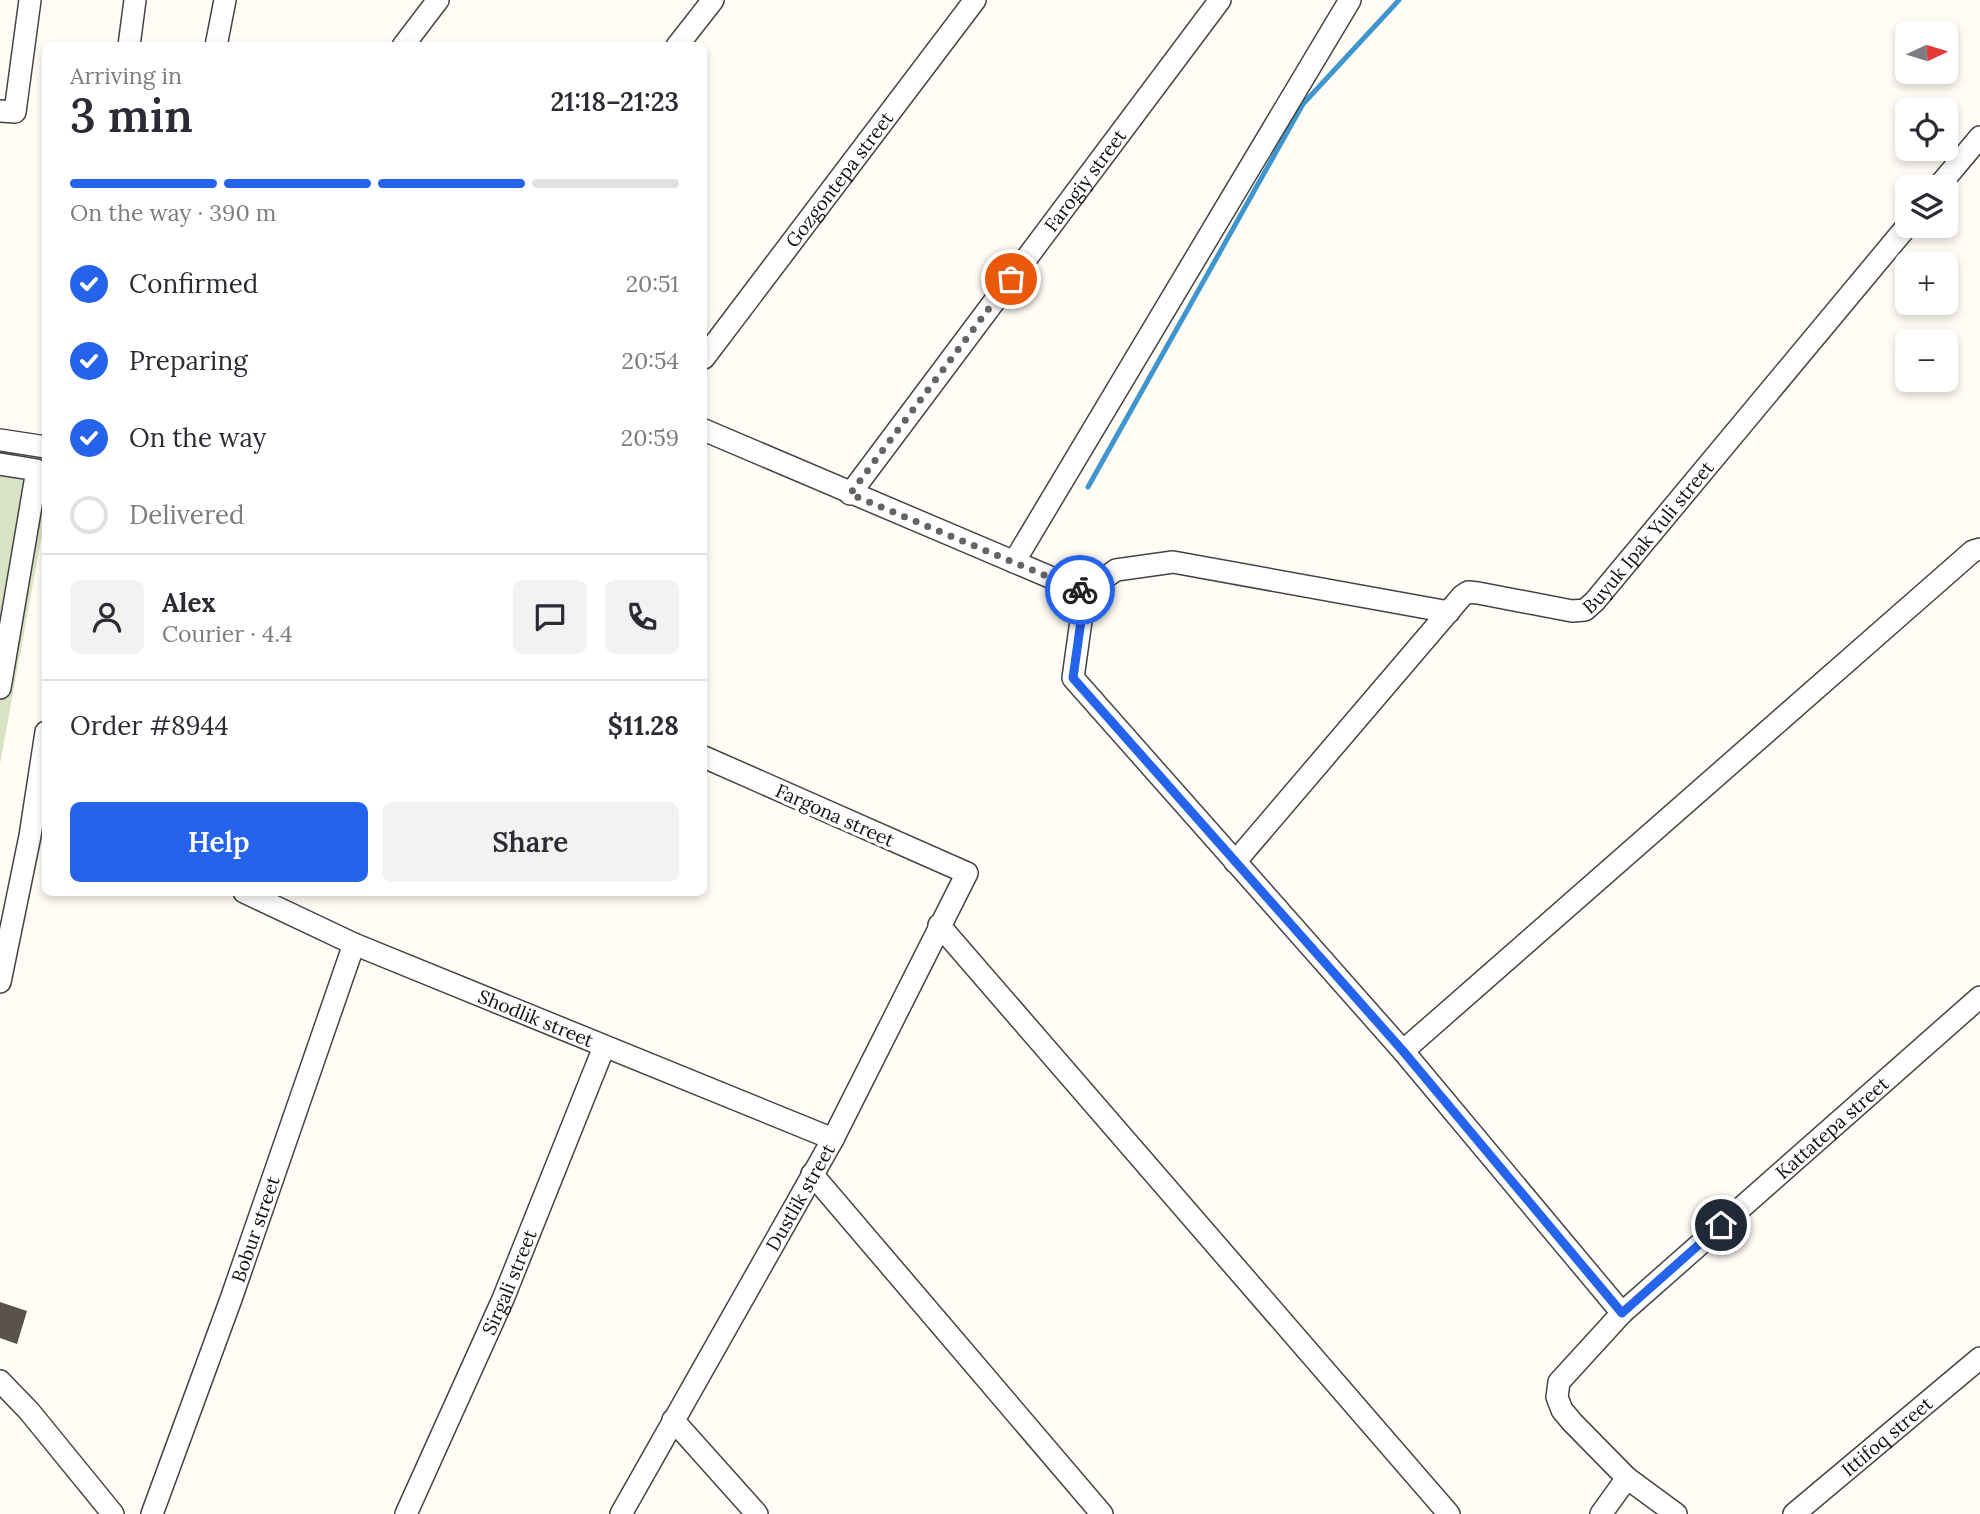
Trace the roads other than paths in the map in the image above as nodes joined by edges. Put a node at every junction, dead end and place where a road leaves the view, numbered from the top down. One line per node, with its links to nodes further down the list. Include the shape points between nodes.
1 (30, 0): 13 (street, via 15,112)
2 (135, 0): 9 (street)
3 (225, 0): 10 (street)
4 (438, 0): 11 (street)
5 (713, 0): 12 (street)
6 (975, 0): 17 (street, Gozgontepa street)
7 (1220, 0): 22 (street, Farogiy street)
8 (1350, 0): 24 (street)
9 (130, 42)
10 (217, 42)
11 (406, 42)
12 (680, 42)
13 (0, 111)
14 (1980, 137): 15 (street)
15 (1948, 175)
16 (1897, 238): 26 (street, Buyuk Ipak Yuli street, via 1585,610 1468,592)
17 (707, 354)
18 (707, 431): 22 (street)
19 (0, 440): 20 (street)
20 (42, 446)
21 (0, 464): 27 (street, via 37,470)
22 (850, 494): 24 (street)
23 (1980, 549): 40 (street)
24 (1014, 562): 25 (street)
25 (1085, 592): 26 (street, via 1116,569 1172,562); 31 (street, via 1073,678)
26 (1448, 612): 31 (street, Buyuk Ipak Yuli street)
27 (0, 688)
28 (707, 758): 32 (street, Fargona street)
29 (42, 785): 30 (street)
30 (38, 838): 34 (street)
31 (1235, 862): 40 (street)
32 (967, 873): 35 (street, Dustlik street)
33 (252, 896): 36 (street, Shodlik street)
34 (6, 925): 37 (street)
35 (940, 925): 41 (street, Dustlik street); 54 (street)
36 (354, 944): 39 (street, Shodlik street); 49 (street, Bobur street)
37 (0, 982)
38 (1980, 997): 43 (street, Kattatepa street)
39 (604, 1047): 41 (street, Shodlik street); 50 (street, Sirgali street, via 503,1299)
40 (1403, 1051): 43 (street)
41 (833, 1139): 42 (street, Dustlik street)
42 (812, 1174): 46 (street, Dustlik street); 53 (street)
43 (1622, 1313): 47 (street, Kattatepa street, via 1559,1382 1558,1397 1572,1422)
44 (1980, 1358): 57 (street, Ittifoq street)
45 (0, 1381): 48 (street)
46 (673, 1420): 51 (street, Dustlik street); 52 (street)
47 (1627, 1478): 55 (street); 56 (street, Kattatepa street)
48 (113, 1514)
49 (152, 1514)
50 (406, 1514)
51 (621, 1514)
52 (757, 1514)
53 (1102, 1514)
54 (1449, 1514)
55 (1601, 1514)
56 (1675, 1514)
57 (1794, 1514)

